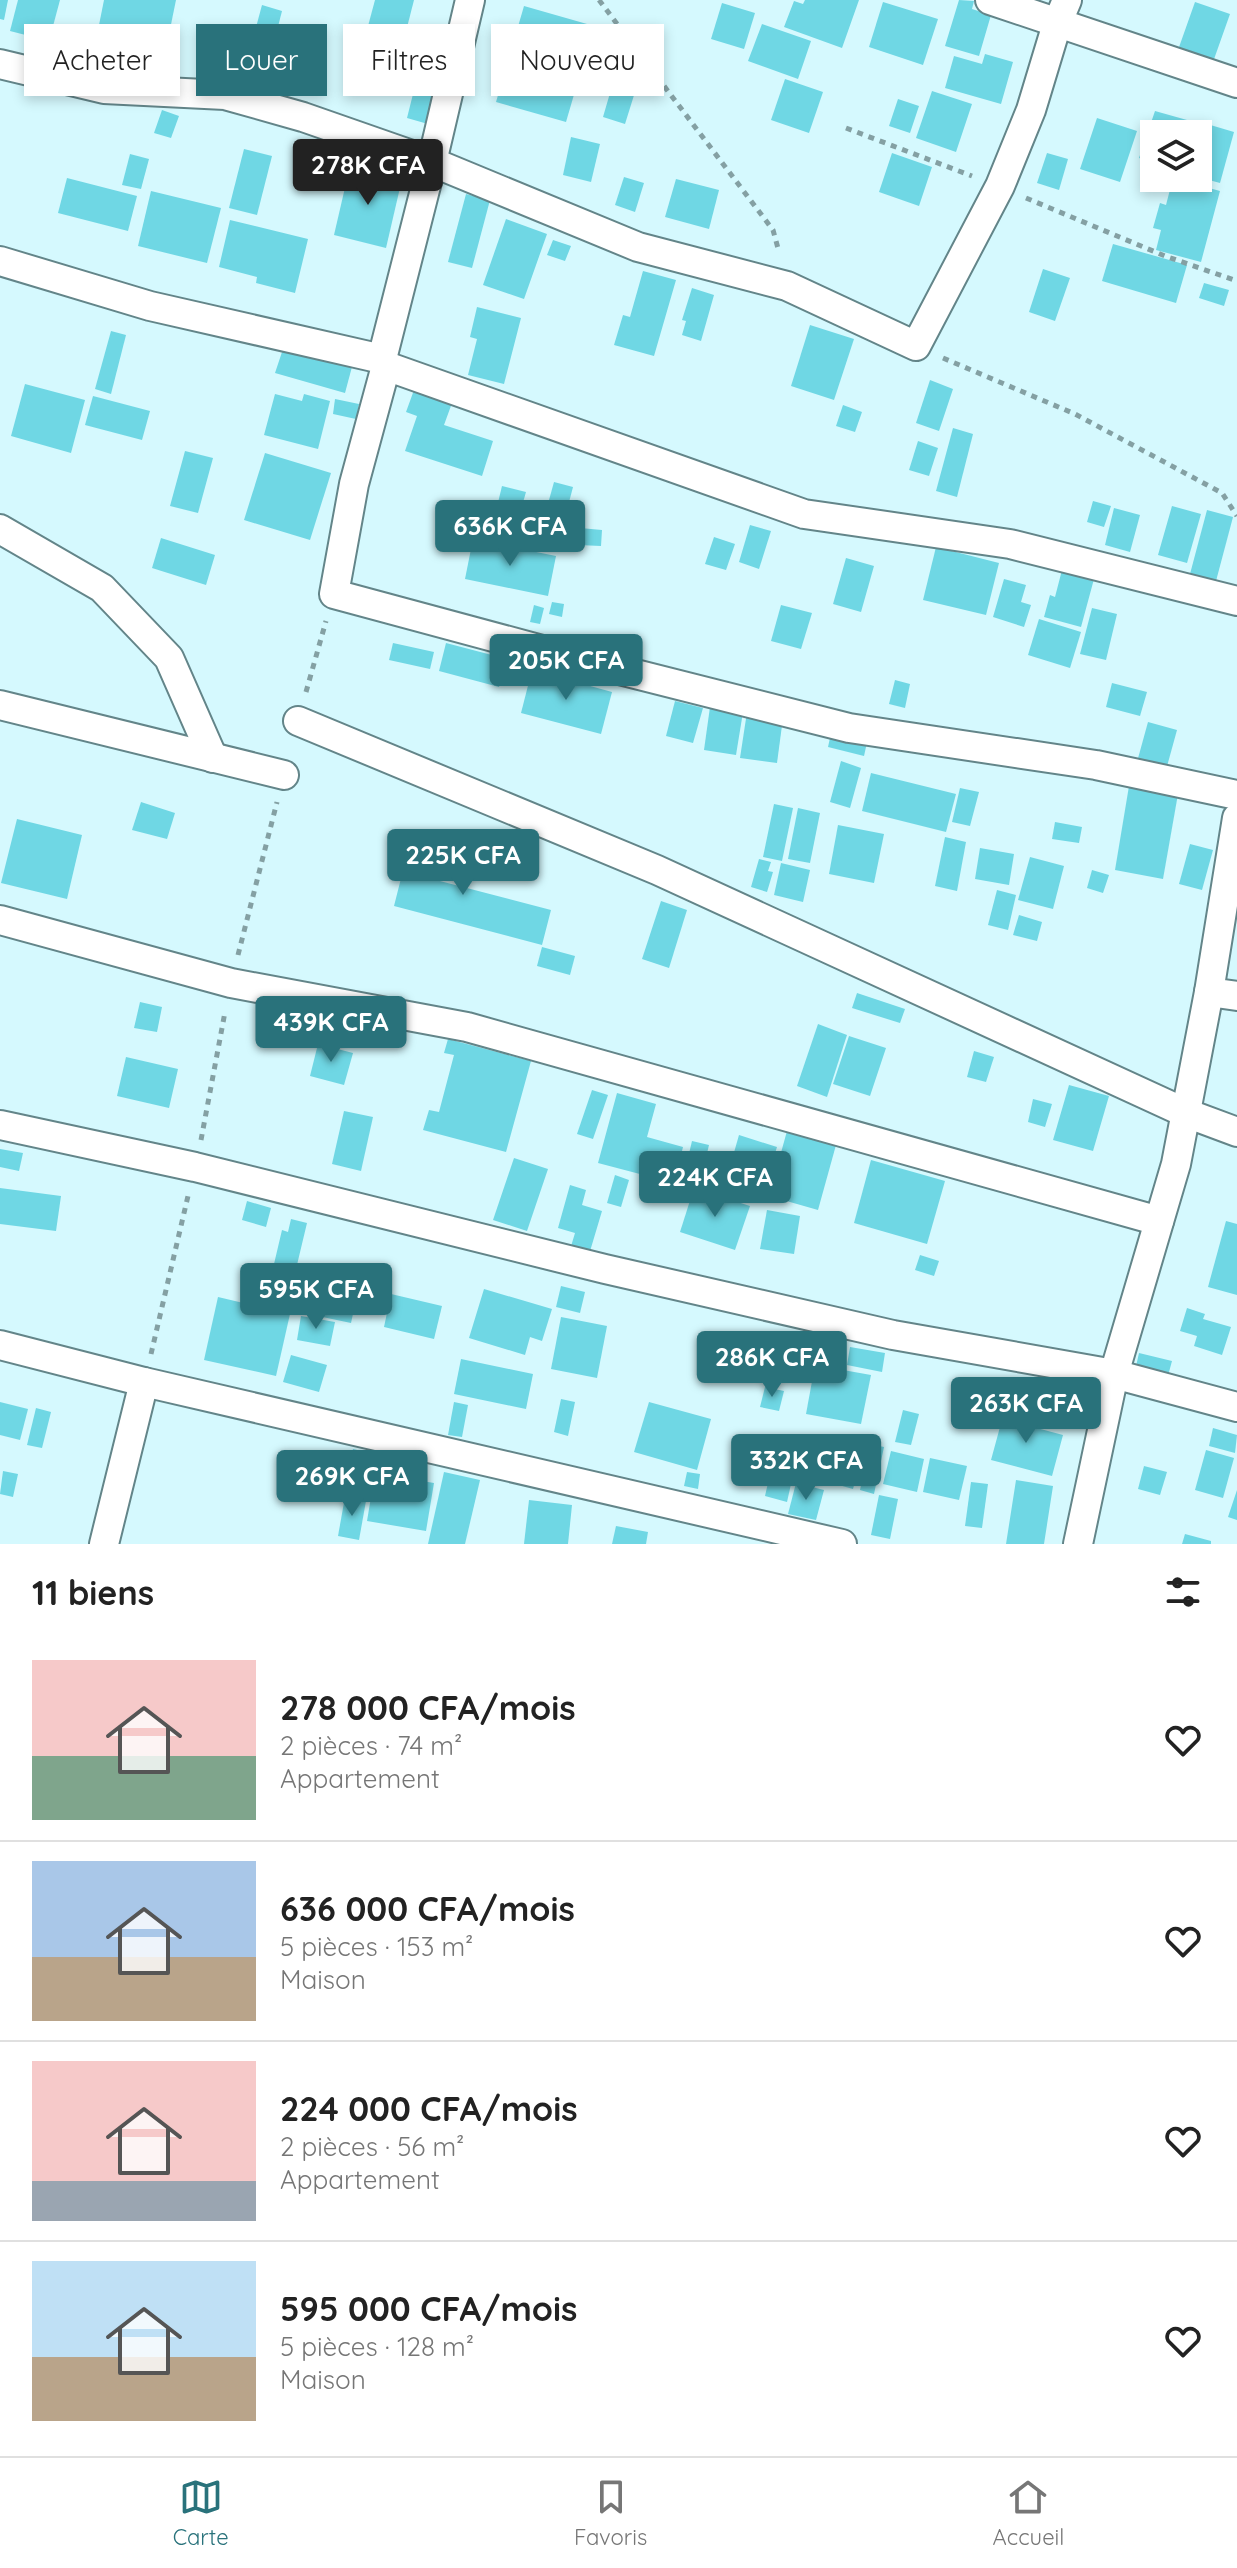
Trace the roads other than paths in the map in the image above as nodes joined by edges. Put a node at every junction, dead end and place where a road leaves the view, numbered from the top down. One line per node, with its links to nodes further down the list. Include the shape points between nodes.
1 (470, 0): 6 (street)
2 (990, 0): 3 (street)
3 (1062, 12): 5 (street); 6 (street, via 1000,186 916,346 787,286 638,247)
4 (0, 64): 6 (street, via 104,89 225,95)
5 (1237, 83)
6 (432, 162): 8 (street)
7 (0, 261): 8 (street, via 150,306)
8 (384, 362): 10 (street, via 804,514 1010,544); 15 (street, via 334,594 849,728 1096,765)
9 (0, 529): 13 (street, via 102,588 169,658)
10 (1237, 601)
11 (0, 705): 13 (street)
12 (298, 721): 20 (street, via 657,870)
13 (213, 758): 14 (street)
14 (284, 775)
15 (1237, 795)
16 (1237, 818): 18 (street)
17 (0, 920): 23 (street, via 231,983 467,1027)
18 (1209, 992): 19 (street); 20 (street)
19 (1237, 996)
20 (1186, 1113): 22 (street); 23 (street)
21 (0, 1125): 25 (street, via 893,1335)
22 (1237, 1132)
23 (1159, 1221): 25 (street)
24 (0, 1345): 26 (street)
25 (1114, 1374): 27 (street); 30 (street)
26 (144, 1382): 28 (street); 29 (street)
27 (1237, 1407)
28 (104, 1544)
29 (842, 1544)
30 (1078, 1544)

